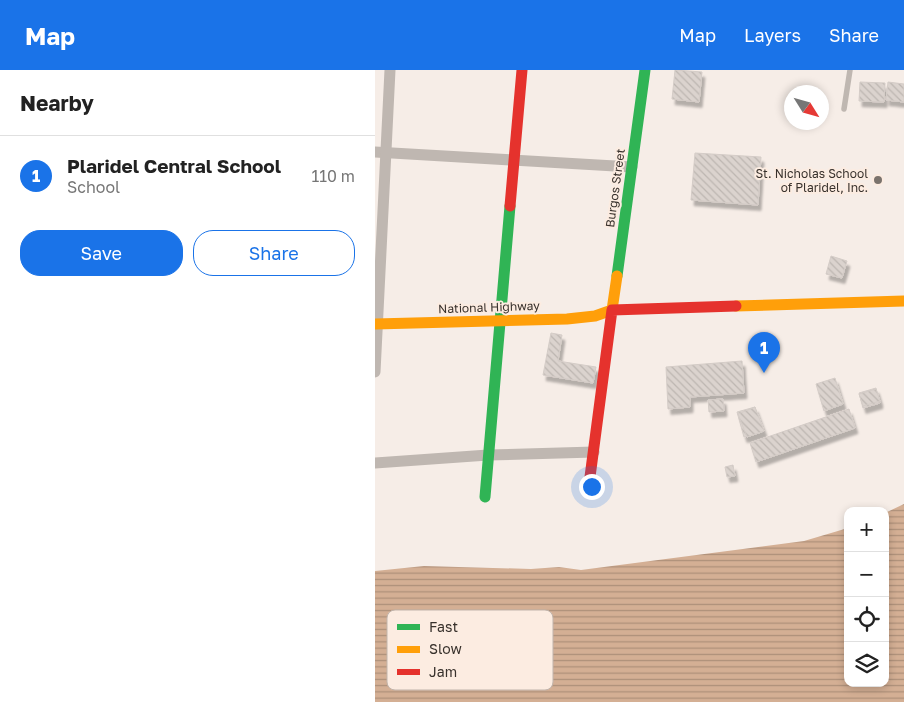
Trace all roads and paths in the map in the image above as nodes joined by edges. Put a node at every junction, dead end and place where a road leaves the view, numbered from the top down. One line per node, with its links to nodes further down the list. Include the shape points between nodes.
1 (390, 70): 6 (street)
2 (522, 70): 7 (street)
3 (645, 70): 8 (street, Burgos Street)
4 (850, 70): 5 (lane)
5 (844, 109)
6 (380, 152): 7 (street); 12 (street)
7 (513, 160): 8 (street); 11 (street)
8 (632, 167): 10 (street, Burgos Street)
9 (904, 302): 10 (street, National Highway)
10 (607, 312): 11 (street, National Highway, via 586,317); 14 (street, Burgos Street)
11 (499, 321): 12 (street, National Highway); 15 (street)
12 (376, 324): 13 (street)
13 (375, 372)
14 (594, 452): 15 (street); 17 (street, Burgos Street)
15 (488, 455): 16 (street); 18 (street)
16 (375, 463)
17 (588, 492)
18 (485, 497)

